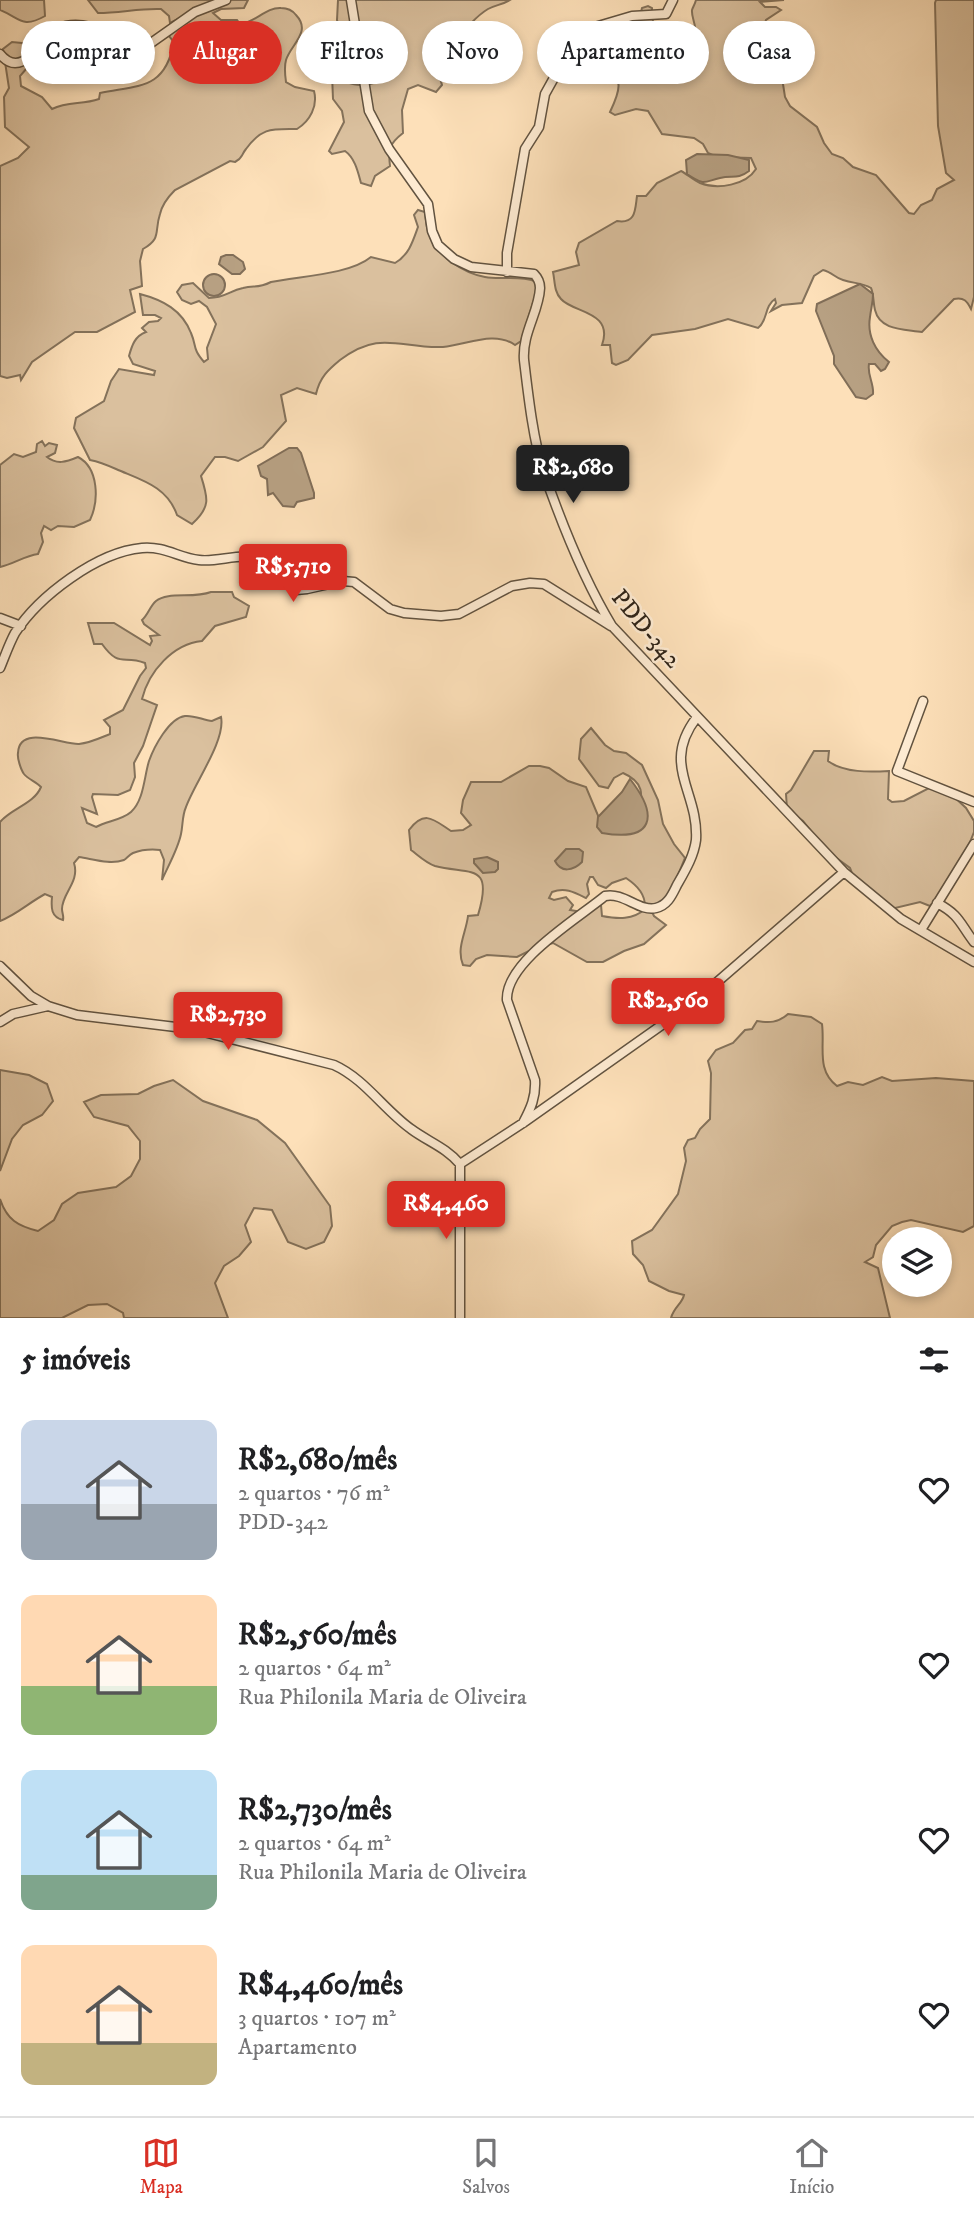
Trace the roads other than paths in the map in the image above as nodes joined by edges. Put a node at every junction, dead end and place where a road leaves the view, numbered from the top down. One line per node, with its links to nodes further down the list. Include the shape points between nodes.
1 (226, 0): 4 (street, via 195,12 142,46 98,28 68,25 58,28 32,56 20,62 11,63)
2 (351, 0): 5 (street, PDD-342 / PDD-342, via 369,111 428,204 438,245 471,267)
3 (673, 0): 5 (street, via 666,14 632,16 588,29 555,76 545,94 539,127 525,149)
4 (0, 54)
5 (507, 272): 8 (street, PDD-342 / PDD-342, via 534,274 539,279 524,359 538,447 592,593)
6 (0, 618): 7 (street)
7 (21, 626): 8 (street, via 51,595 97,561 143,548 166,549 197,560 250,557 262,561 296,590 354,582 390,609 404,613 459,614 512,586 544,584); 9 (street)
8 (612, 626): 11 (street, PDD-342 / PDD-342)
9 (0, 668)
10 (923, 701): 12 (street, via 897,771)
11 (697, 717): 14 (street, PDD-342 / PDD-342); 22 (street, via 682,742 680,756 696,842 671,897 665,905 647,908 618,895 606,896 523,961 506,989 535,1080 536,1094)
12 (974, 802)
13 (974, 844): 15 (street)
14 (844, 872): 16 (street, PDD-342 / PDD-342); 22 (street, via 692,1003)
15 (937, 902): 16 (street); 17 (street, via 963,923)
16 (921, 930): 18 (street, PDD-342 / PDD-342)
17 (974, 942)
18 (974, 962)
19 (0, 965): 20 (street)
20 (48, 1006): 21 (street); 23 (street, via 77,1015 192,1029 334,1065 350,1074 409,1129)
21 (0, 1022)
22 (523, 1123): 23 (street)
23 (460, 1164): 24 (street)
24 (460, 1318)

